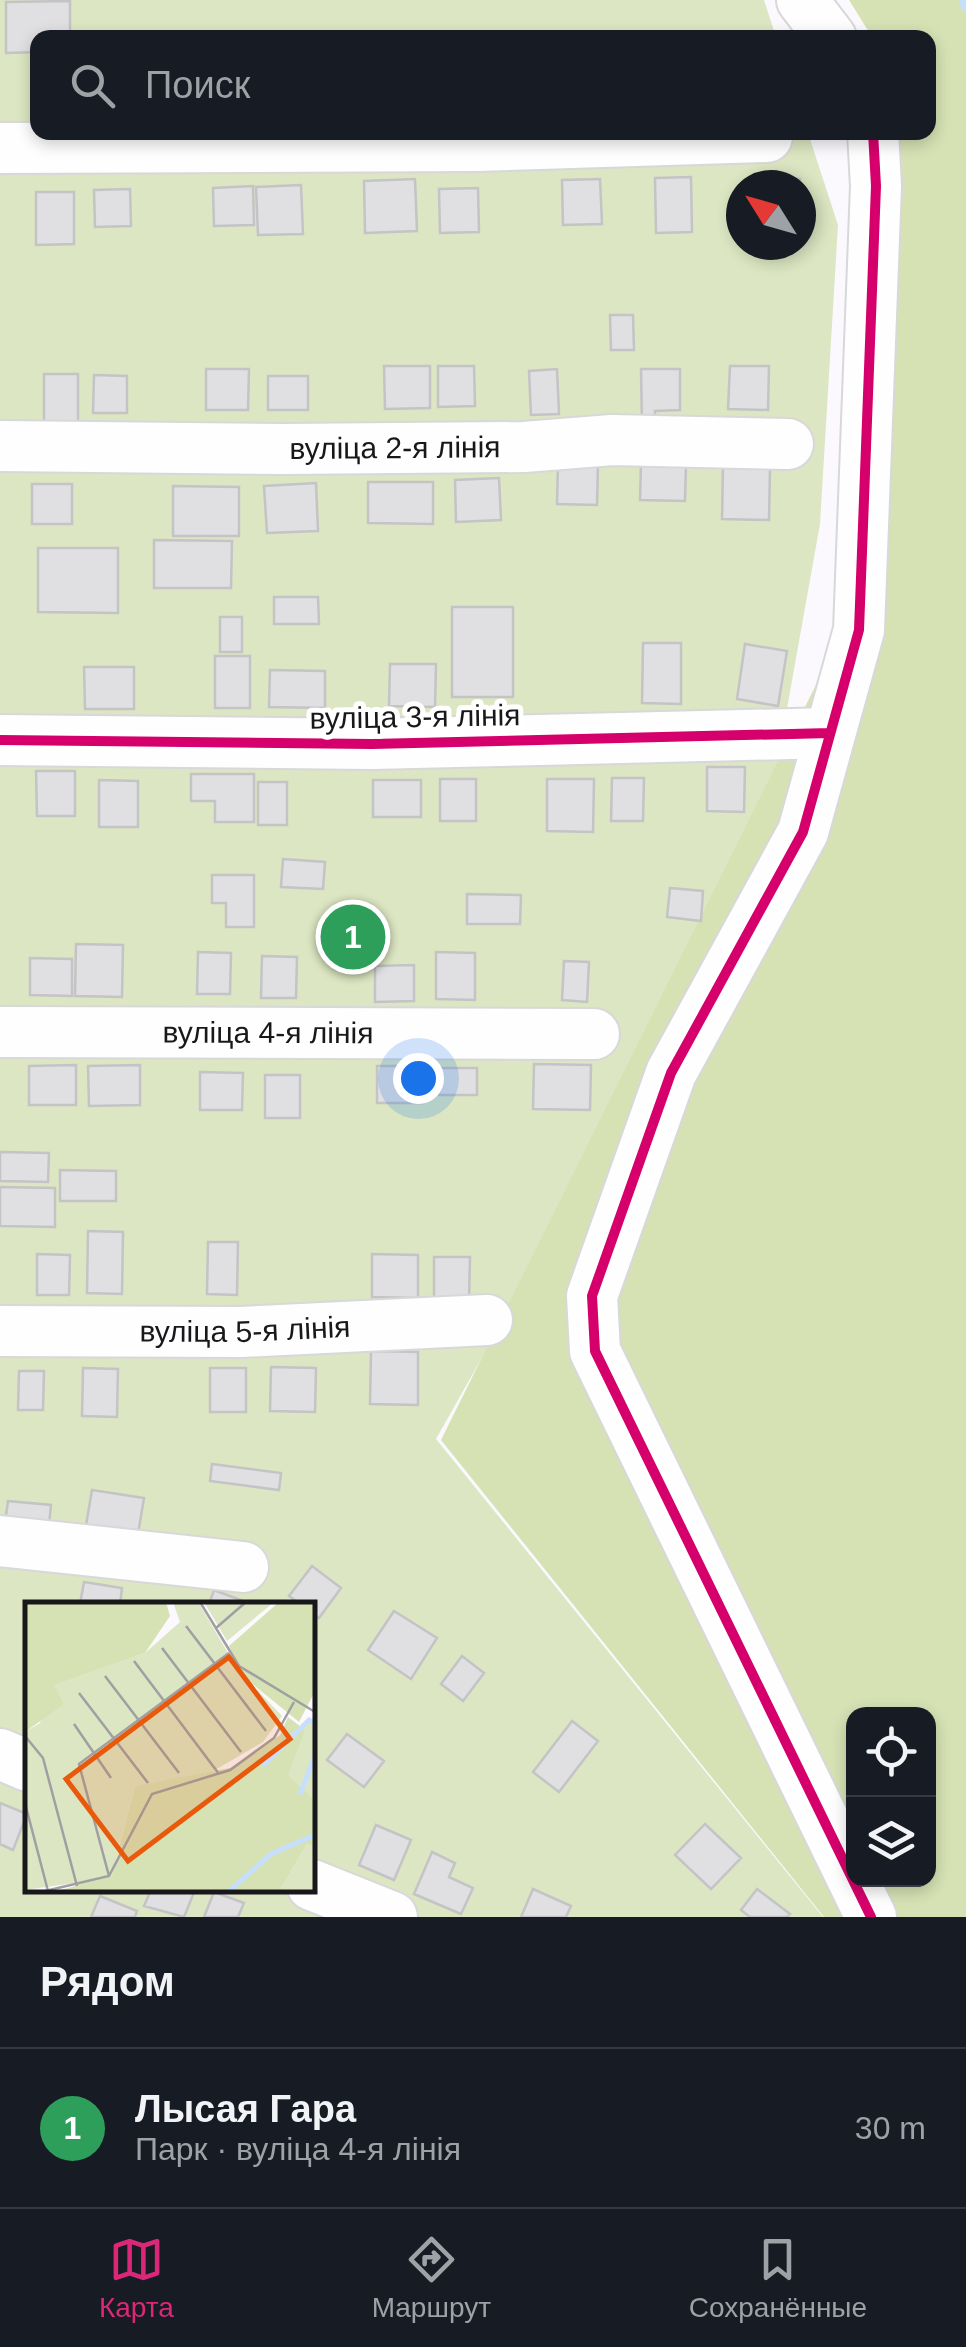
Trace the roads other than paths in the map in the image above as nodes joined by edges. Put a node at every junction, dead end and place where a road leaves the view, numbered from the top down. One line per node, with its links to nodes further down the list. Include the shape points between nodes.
1 (802, 0): 2 (street)
2 (824, 30)
3 (671, 140): 5 (street)
4 (873, 140): 8 (street, via 859,630)
5 (0, 148)
6 (788, 444): 7 (street, вуліца 2-я лінія)
7 (0, 446)
8 (830, 733): 9 (street, вуліца 3-я лінія, via 372,744); 20 (street, via 803,832 670,1073 592,1296 595,1352)
9 (0, 740)
10 (0, 1032): 11 (street, вуліца 4-я лінія)
11 (594, 1034)
12 (487, 1320): 13 (street, вуліца 5-я лінія, via 240,1332)
13 (0, 1331)
14 (0, 1542): 15 (street)
15 (243, 1567)
16 (0, 1754): 17 (street)
17 (25, 1765)
18 (315, 1886): 19 (street)
19 (392, 1917)
20 (871, 1917)

